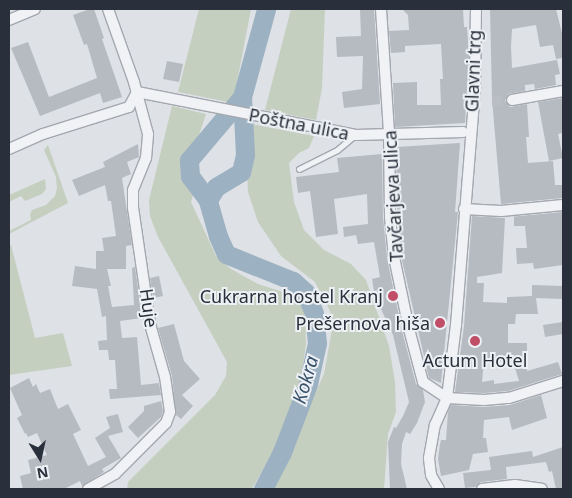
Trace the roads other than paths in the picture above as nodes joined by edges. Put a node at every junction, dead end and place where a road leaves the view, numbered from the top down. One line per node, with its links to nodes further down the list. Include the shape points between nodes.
1 (35, 9): 5 (street)
2 (108, 9): 7 (street, Huje)
3 (381, 9): 10 (street, Tavčarjeva ulica)
4 (476, 9): 9 (street, Glavni trg, via 475,87)
5 (9, 20)
6 (563, 91): 8 (street)
7 (137, 92): 11 (street, Poštna ulica); 12 (street, via 129,107 44,134); 18 (street, Huje, via 148,146 133,190 133,208 150,324 170,412 166,423)
8 (512, 100)
9 (466, 133): 10 (street, Poštna ulica); 15 (street, Glavni trg)
10 (389, 134): 11 (street, Poštna ulica); 17 (street, Tavčarjeva ulica, via 392,233 409,329 424,382)
11 (356, 135): 13 (lane, via 337,150)
12 (9, 149)
13 (299, 170)
14 (563, 206): 15 (street, via 501,211)
15 (464, 209): 17 (street, Glavni trg)
16 (563, 382): 17 (street, via 509,398)
17 (447, 398): 21 (street, Glavni trg, via 435,425 429,458 431,475)
18 (115, 474): 19 (street, Huje); 20 (lane)
19 (88, 489)
20 (100, 489)
21 (439, 489)
22 (482, 489): 23 (street, via 515,485)
23 (542, 489)

